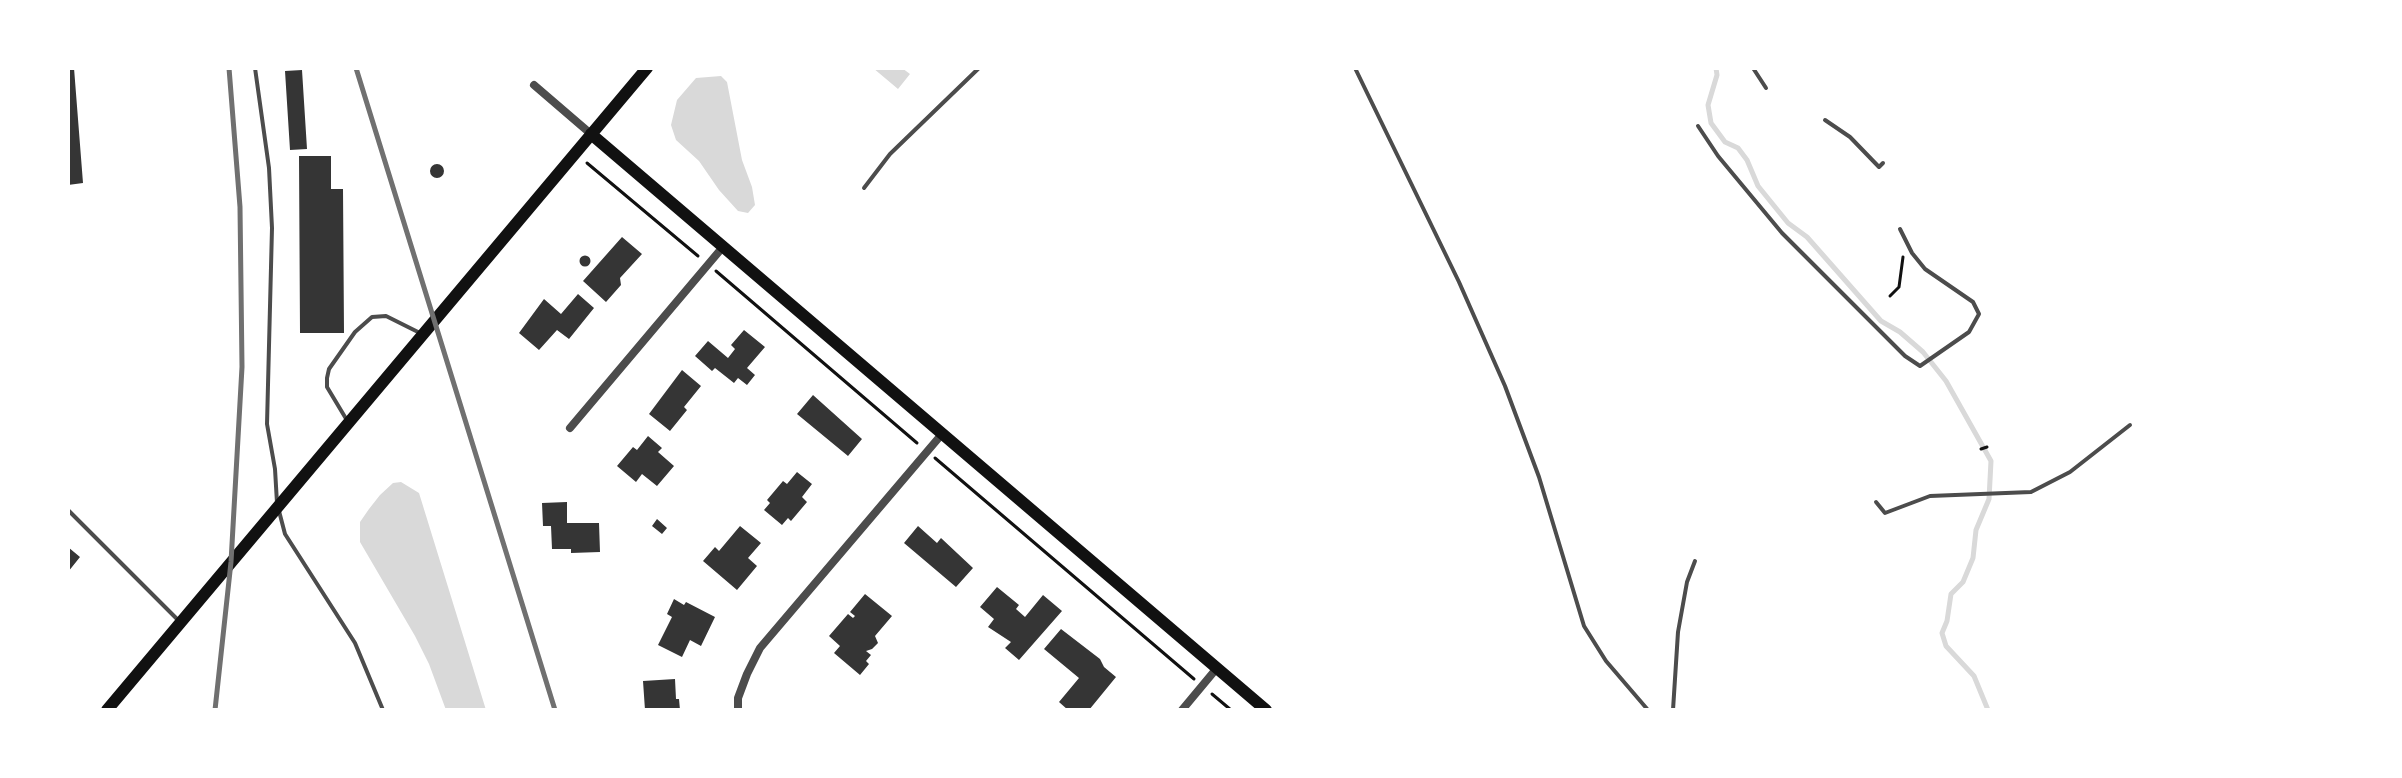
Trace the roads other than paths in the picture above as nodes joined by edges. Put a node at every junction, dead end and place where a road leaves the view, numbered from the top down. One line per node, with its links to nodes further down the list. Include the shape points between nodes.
1 (255, 68): 21 (lane, via 269,168 267,424)
2 (647, 68): 10 (main road)
3 (979, 68): 12 (lane, via 890,154)
4 (1355, 68): 31 (lane, via 1505,386 1584,626)
5 (1753, 68): 7 (lane)
6 (534, 85): 10 (street)
7 (1766, 88)
8 (1825, 120): 11 (lane, via 1879,167)
9 (1698, 126): 13 (lane, via 1782,233 1916,365 1969,332 1979,314 1973,302 1925,269)
10 (591, 134): 14 (main road); 15 (main road)
11 (1883, 163)
12 (864, 188)
13 (1900, 229)
14 (722, 248): 18 (street); 19 (main road)
15 (422, 334): 16 (main road); 16 (lane, via 386,316 372,317 355,332 327,378)
16 (348, 423): 21 (main road)
17 (2130, 425): 20 (lane, via 2054,482 2022,494 1930,496 1885,513)
18 (570, 428)
19 (942, 434): 25 (main road); 28 (street, via 760,648 738,698)
20 (1876, 502)
21 (278, 507): 24 (main road); 27 (lane, via 285,534 355,643)
22 (68, 510): 24 (lane)
23 (1695, 561): 32 (lane, via 1678,632)
24 (181, 622): 26 (main road)
25 (1217, 668): 29 (street); 30 (main road)
26 (107, 710)
27 (383, 710)
28 (738, 710)
29 (1182, 710)
30 (1266, 710)
31 (1648, 710)
32 (1673, 710)

